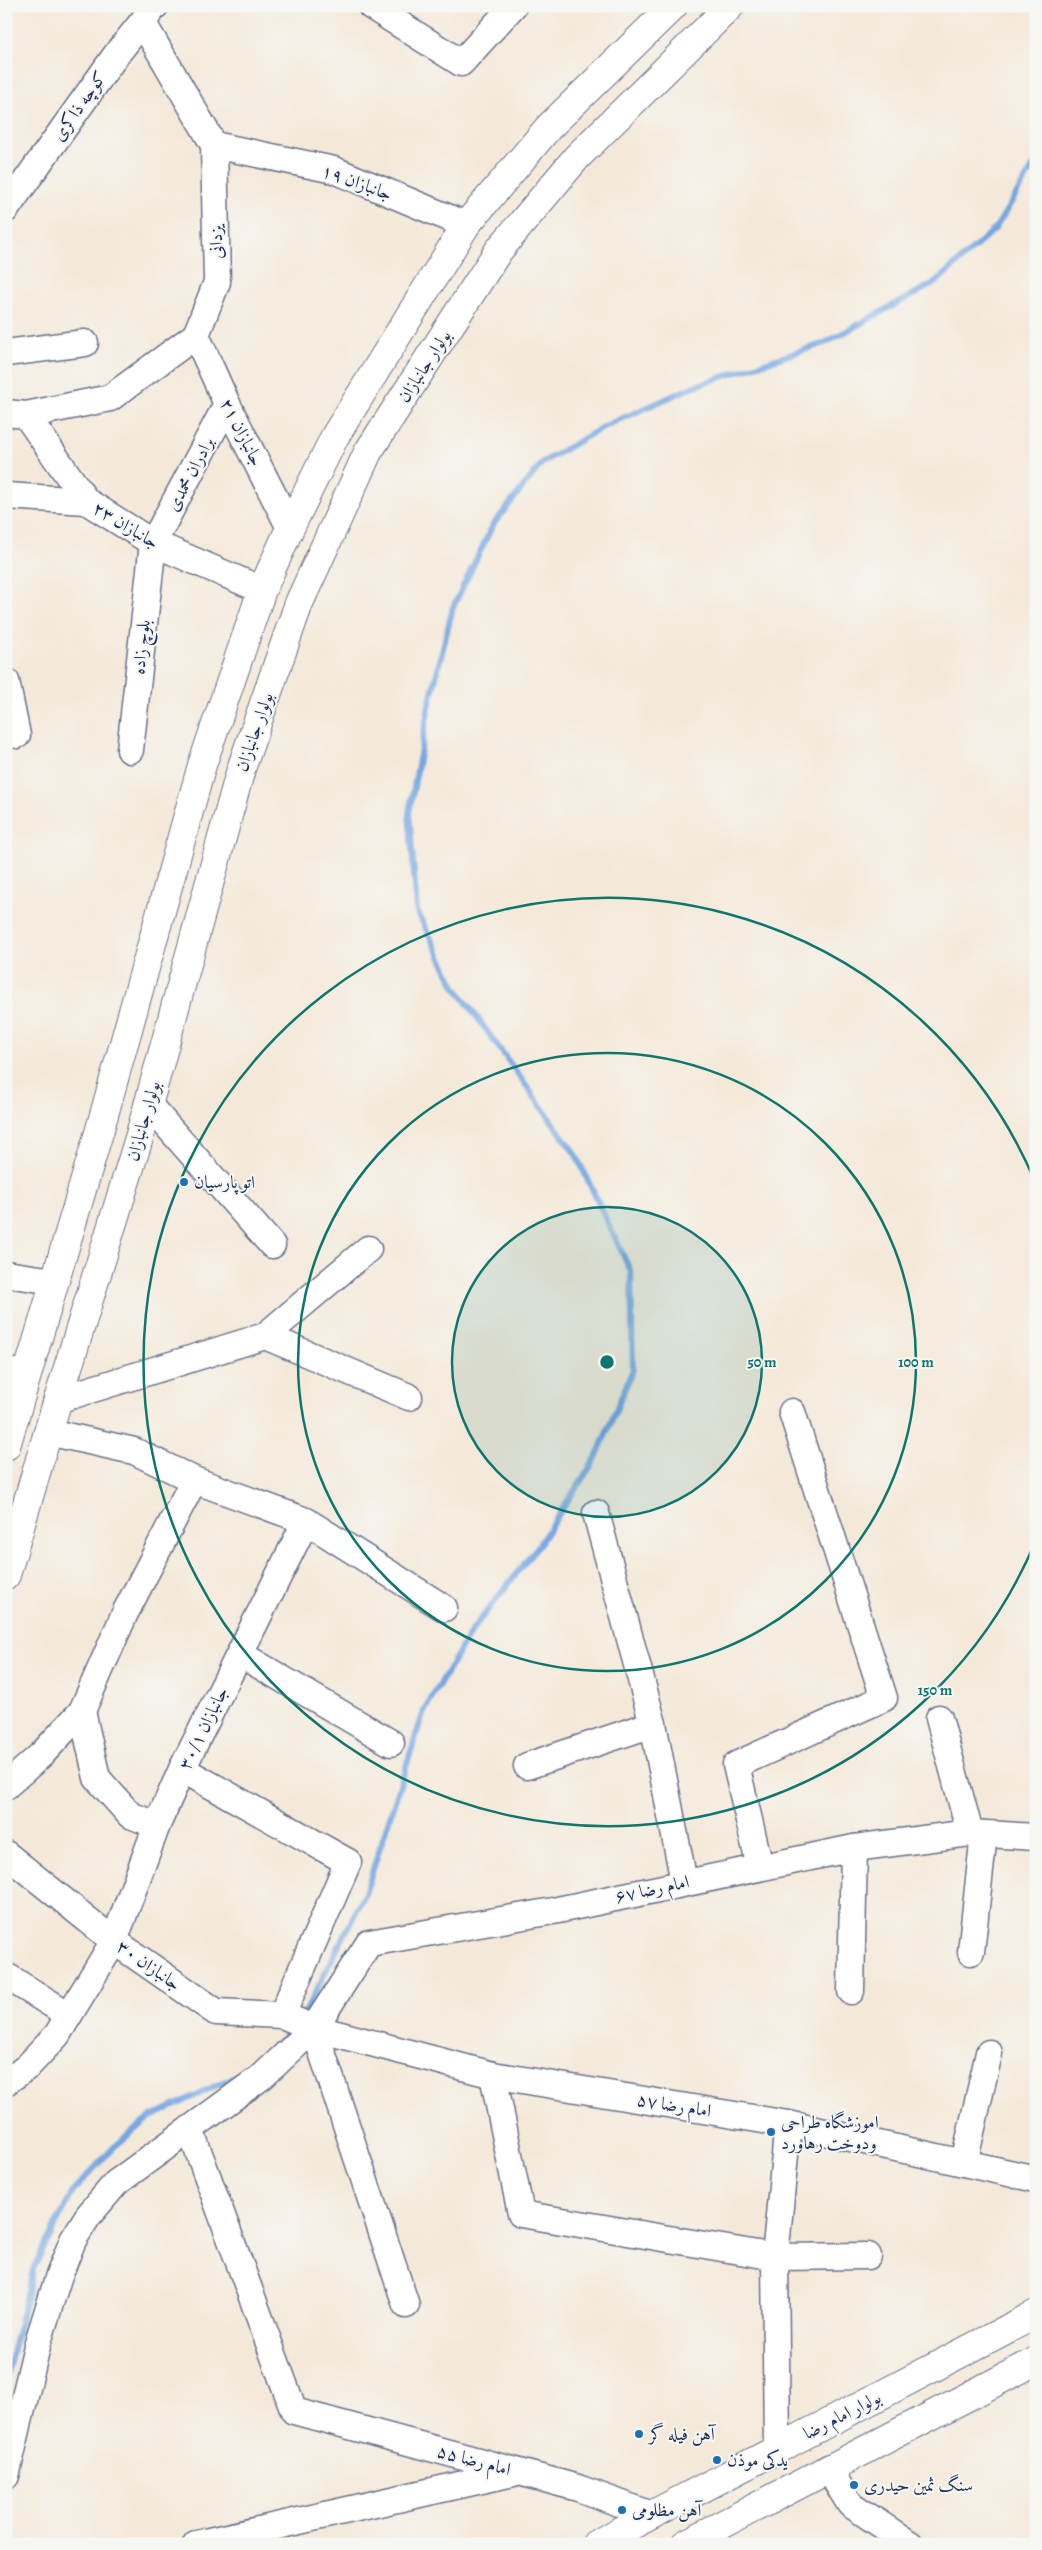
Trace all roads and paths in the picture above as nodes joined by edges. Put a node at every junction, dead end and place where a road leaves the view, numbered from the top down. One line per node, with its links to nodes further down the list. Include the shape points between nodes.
1 (371, 6): 2 (street, via 461,63)
2 (513, 6)
3 (673, 6): 8 (main road, via 549,127)
4 (730, 6): 22 (main road, بولوار جانبازان, via 577,157 498,250 368,452 299,603 241,769)
5 (149, 15): 6 (street); 7 (street, کوچه ذاکری, via 116,55)
6 (214, 145): 8 (street, جانبازان ۱۹, via 334,170); 9 (street, یزدانی, via 217,282)
7 (6, 209)
8 (466, 225): 16 (main road, via 335,436)
9 (196, 335): 12 (street, جانبازان ۲۱); 13 (street, via 110,398)
10 (85, 343): 11 (street)
11 (6, 352)
12 (227, 404): 16 (street, جانبازان ۲۱); 17 (street, برادران محمدی)
13 (16, 414): 15 (street, جانبازان ۲۳)
14 (6, 496): 15 (street)
15 (86, 501): 17 (street, جانبازان ۲۳)
16 (290, 528): 18 (main road)
17 (153, 543): 18 (street, جانبازان ۲۳); 21 (street, بلوچ زاده)
18 (262, 590): 23 (main road, via 202,765)
19 (6, 681): 20 (street)
20 (17, 735)
21 (130, 750)
22 (148, 1104): 24 (main road, بولوار جانبازان); 25 (street)
23 (100, 1129): 24 (main road); 28 (main road)
24 (139, 1138): 32 (main road, بولوار جانبازان)
25 (272, 1245)
26 (368, 1249): 29 (street)
27 (6, 1274): 28 (street)
28 (54, 1281): 30 (main road)
29 (265, 1336): 31 (street); 32 (street)
30 (17, 1372): 35 (main road)
31 (409, 1396)
32 (57, 1400): 34 (main road, بولوار جانبازان)
33 (792, 1412): 54 (street, via 884,1698 736,1765)
34 (48, 1432): 36 (street, via 134,1451); 39 (main road, بولوار جانبازان)
35 (6, 1446)
36 (194, 1480): 38 (street); 42 (street, via 125,1613)
37 (596, 1513): 44 (street)
38 (306, 1521): 40 (street); 41 (street, جانبازان ۳۰/۱)
39 (6, 1576)
40 (444, 1608)
41 (240, 1654): 45 (street); 47 (street, جانبازان ۳۰/۱)
42 (82, 1711): 48 (street, via 41,1756); 49 (street, via 97,1778 130,1815)
43 (939, 1718): 50 (street)
44 (653, 1724): 46 (street); 55 (street)
45 (391, 1743)
46 (527, 1766)
47 (182, 1769): 49 (street, جانبازان ۳۰/۱); 61 (street, via 348,1862)
48 (6, 1786)
49 (157, 1826): 56 (street, جانبازان ۳۰/۱)
50 (977, 1834): 51 (street, امام رضا ۶۷); 52 (street, امام رضا ۶۷); 57 (street)
51 (1036, 1837)
52 (854, 1848): 54 (street, امام رضا ۶۷); 59 (street)
53 (6, 1854): 56 (street, جانبازان ۳۰)
54 (760, 1867): 55 (street, امام رضا ۶۷)
55 (684, 1882): 62 (street, امام رضا ۶۷, via 553,1911 369,1943)
56 (114, 1940): 60 (street, جانبازان ۳۰/۱); 61 (street, جانبازان ۳۰, via 216,2012)
57 (971, 1952)
58 (8, 1977): 60 (street)
59 (851, 1991)
60 (69, 2015): 65 (street, جانبازان ۳۰/۱, via 57,2035 27,2067)
61 (282, 2015): 62 (street, جانبازان ۳۰)
62 (314, 2028): 64 (street, امام رضا ۵۷); 67 (street, امام رضا ۶۷, via 264,2075); 72 (street)
63 (989, 2053): 68 (street)
64 (493, 2075): 66 (street, امام رضا ۵۷); 71 (street, via 521,2214)
65 (6, 2082)
66 (788, 2124): 68 (street, امام رضا ۵۷); 71 (street)
67 (190, 2129): 77 (street, امام رضا ۵۵, via 294,2411); 78 (street, امام رضا ۶۷, via 116,2183 88,2216 74,2240 38,2342)
68 (964, 2163): 69 (street, امام رضا ۵۷)
69 (1036, 2178)
70 (868, 2256): 71 (street)
71 (775, 2257): 75 (street)
72 (406, 2306)
73 (1036, 2314): 75 (main road, بولوار امام رضا)
74 (1036, 2361): 76 (main road)
75 (777, 2448): 79 (main road, بولوار امام رضا)
76 (828, 2468): 82 (main road); 83 (street, via 850,2504)
77 (517, 2472): 79 (street, امام رضا ۵۵, via 578,2488); 80 (street)
78 (6, 2476)
79 (652, 2515): 81 (main road, بولوار امام رضا)
80 (196, 2544)
81 (596, 2544)
82 (685, 2544)
83 (910, 2544)

